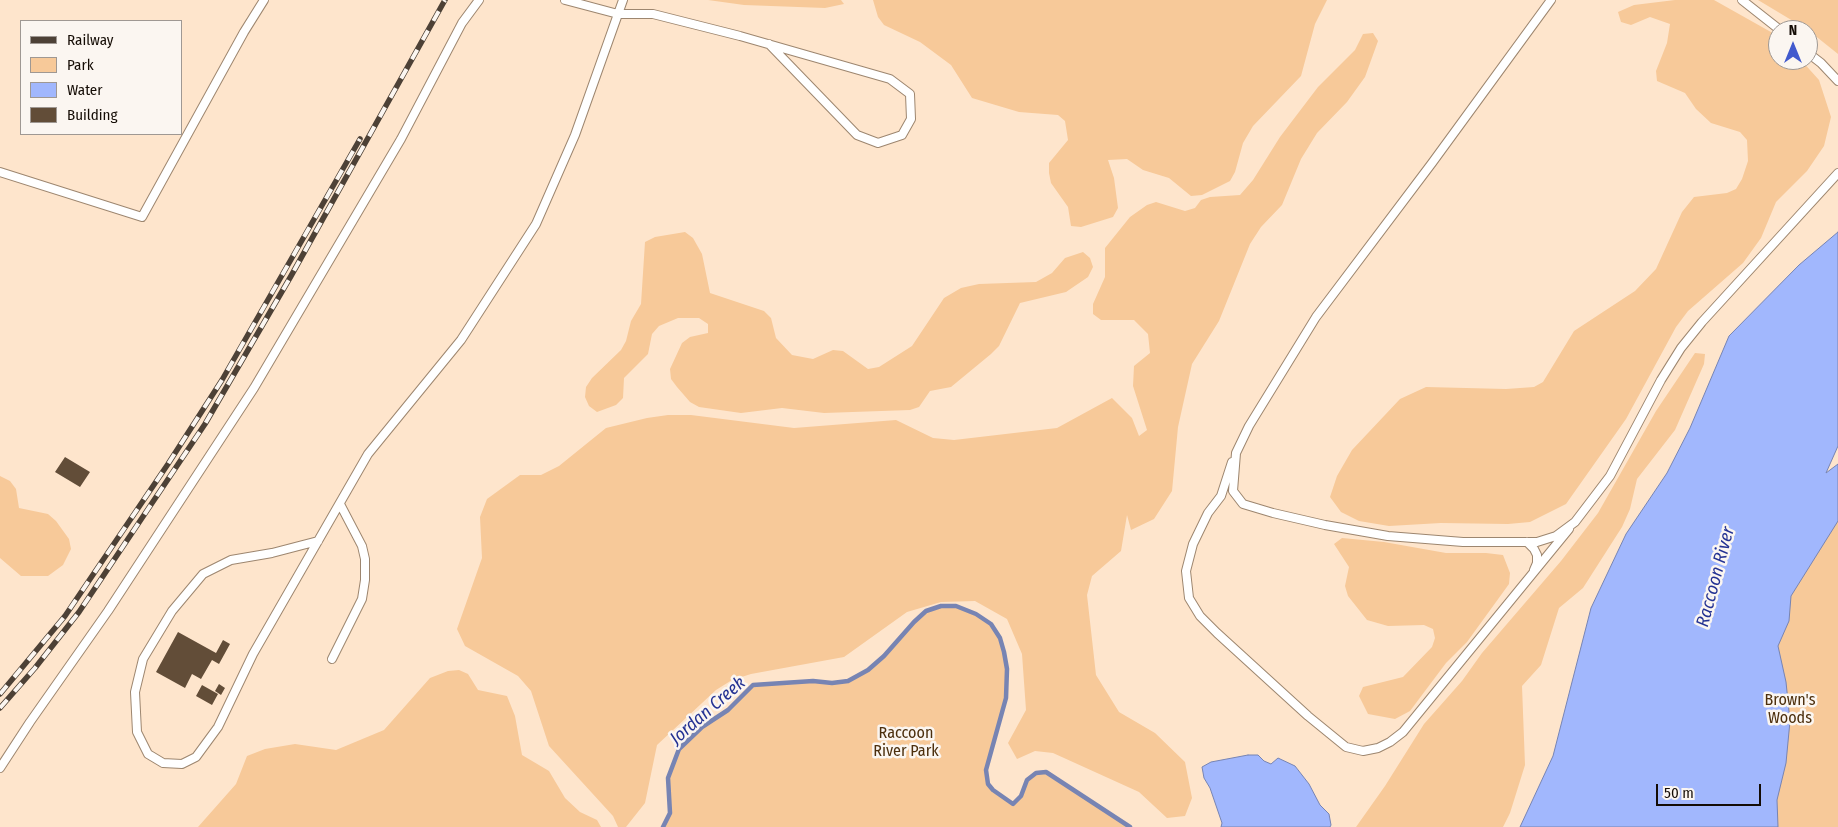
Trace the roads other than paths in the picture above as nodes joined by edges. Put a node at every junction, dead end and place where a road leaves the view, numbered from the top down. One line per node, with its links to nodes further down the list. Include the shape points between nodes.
1 (264, 0): 12 (lane, via 142,217)
2 (479, 0): 21 (lane, via 462,23 401,139 254,388 108,611)
3 (565, 0): 7 (lane)
4 (623, 0): 7 (lane)
5 (1551, 0): 14 (lane, via 1316,317)
6 (1742, 0): 8 (lane)
7 (618, 14): 9 (lane, via 652,14); 15 (lane, via 575,135 536,224 461,340 368,454)
8 (1768, 21)
9 (769, 44): 9 (lane, via 890,78 910,94 911,119 902,135 878,143 857,135)
10 (1818, 60): 11 (lane)
11 (1838, 81)
12 (0, 172)
13 (1838, 173): 16 (lane, via 1681,348 1610,476)
14 (1236, 453): 18 (lane, via 1233,491 1243,504 1257,509 1388,536 1463,542); 19 (lane, via 1221,496 1208,513 1193,544 1186,571 1189,598 1200,616 1217,633 1346,747 1363,751 1378,748 1403,732)
15 (340, 504): 17 (lane); 20 (lane, via 362,546 365,580 362,599)
16 (1575, 522): 18 (lane, via 1550,538); 19 (lane)
17 (318, 541): 17 (lane, via 253,654 218,727 196,757 182,764 162,763 148,754 137,732 135,692 143,659 172,611 203,574 231,560)
18 (1526, 542): 19 (lane, via 1536,555 1537,563)
19 (1531, 576)
20 (332, 659)
21 (0, 768)

